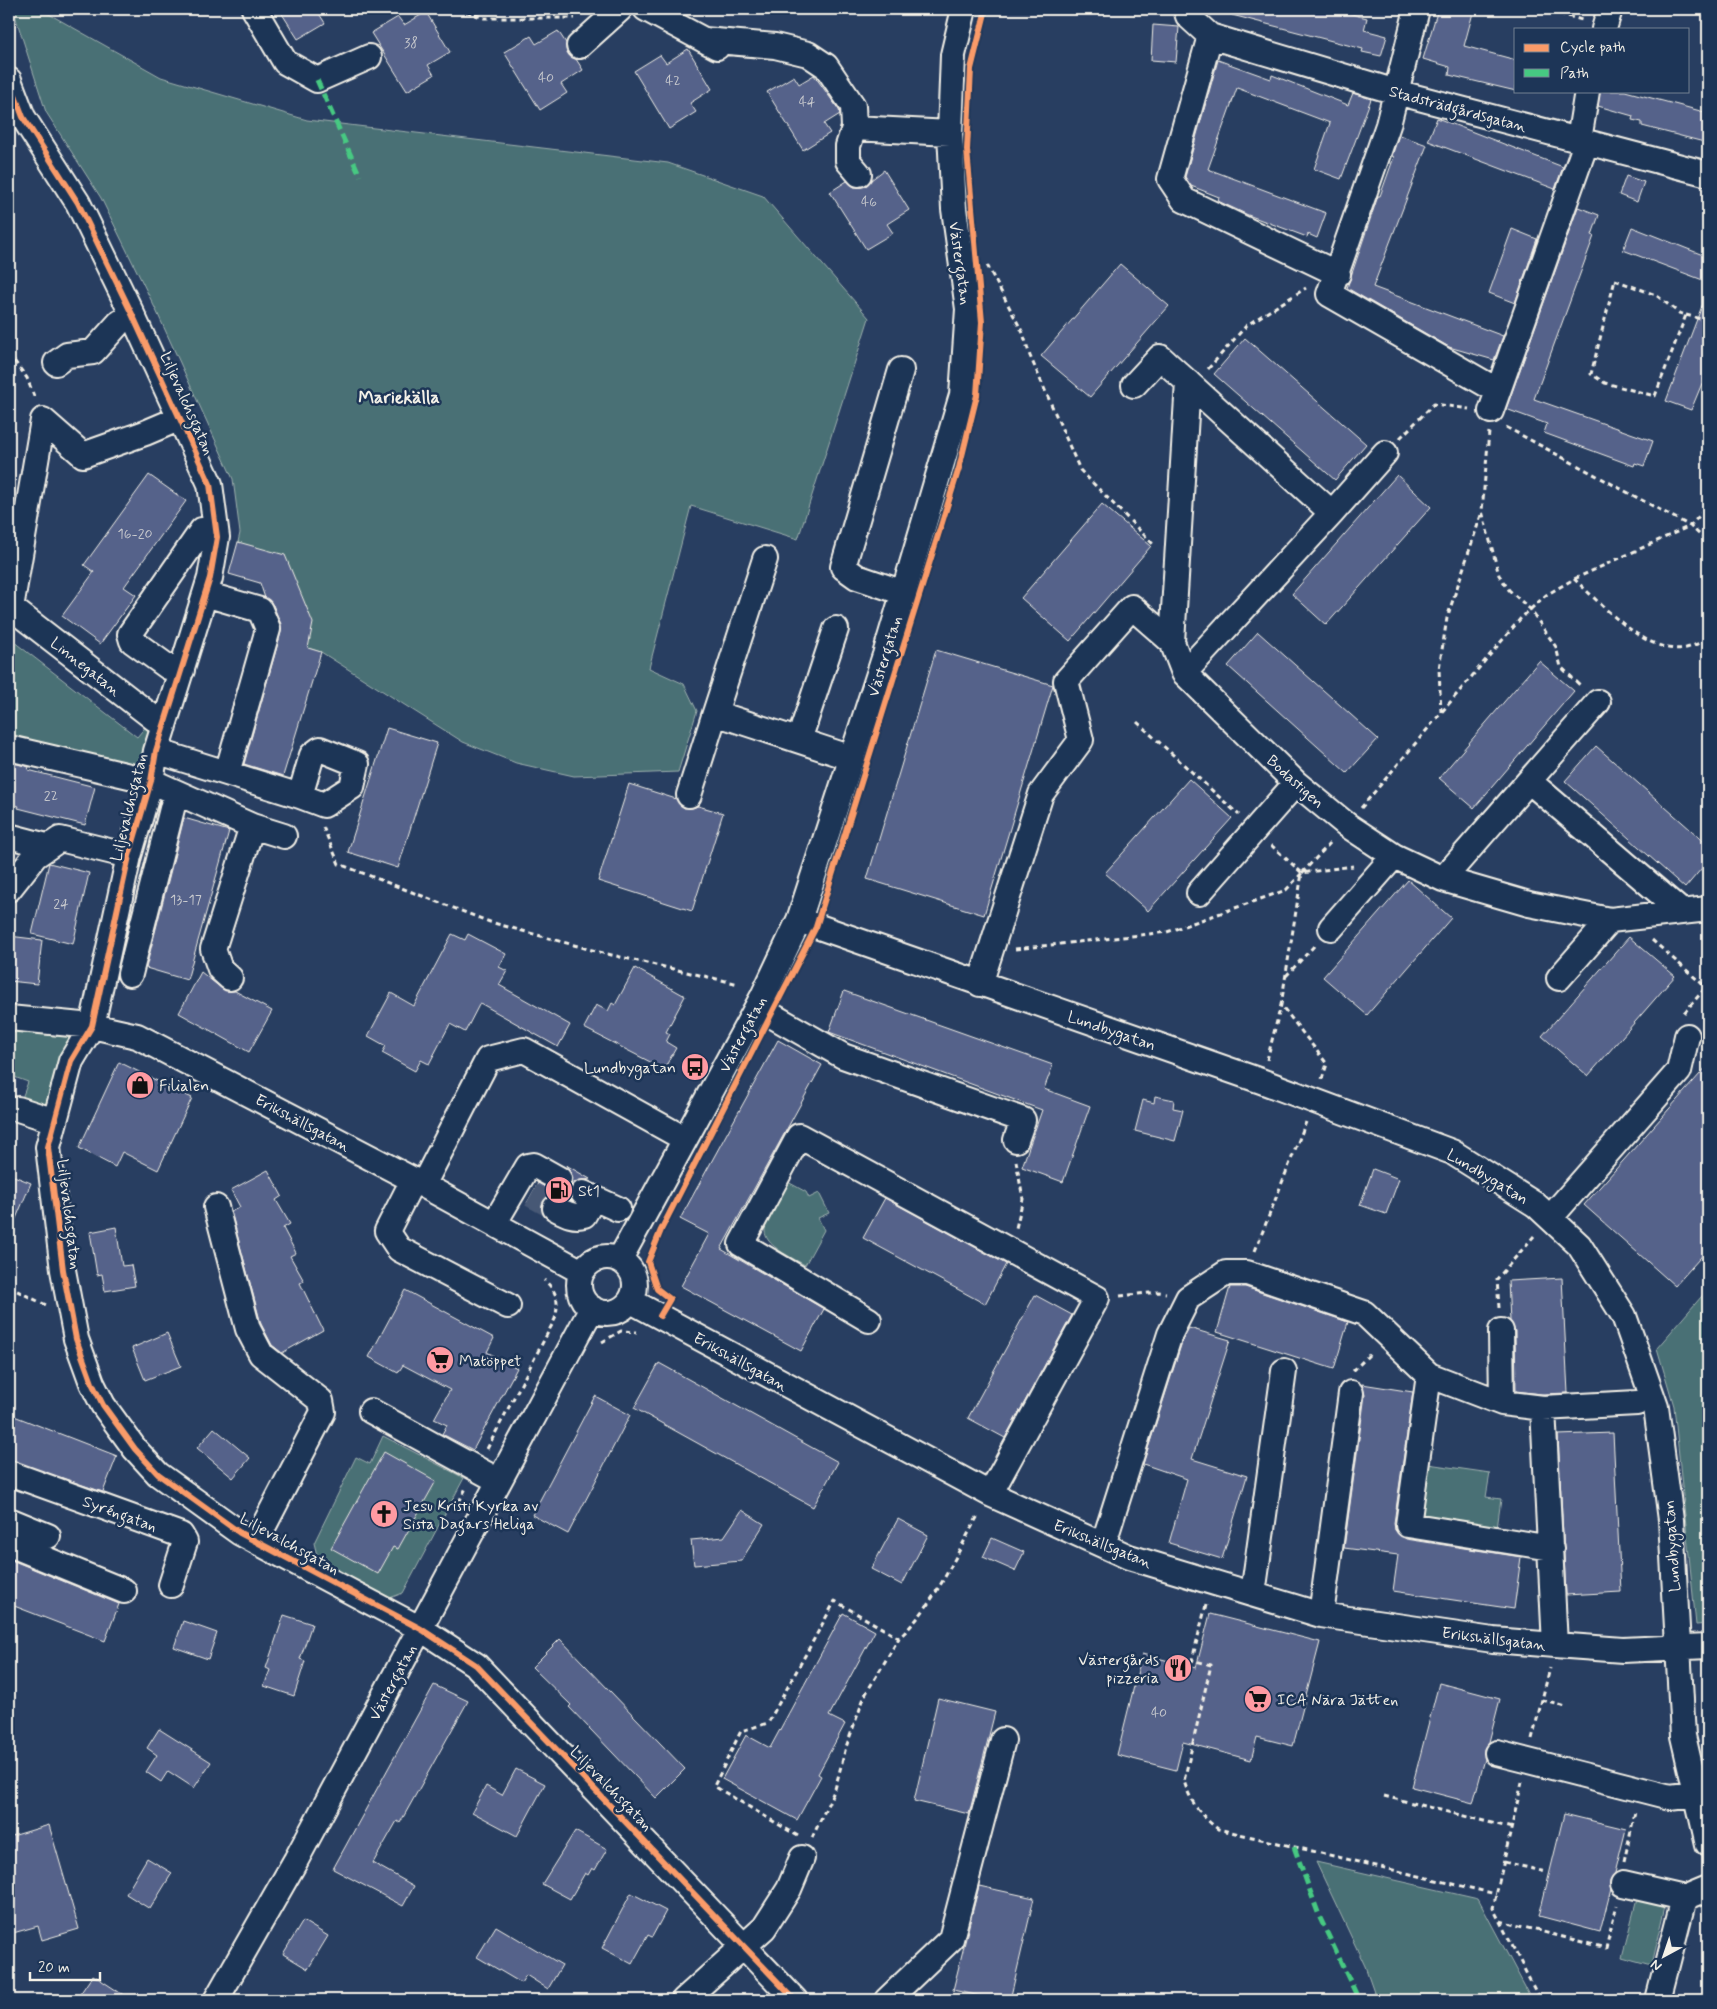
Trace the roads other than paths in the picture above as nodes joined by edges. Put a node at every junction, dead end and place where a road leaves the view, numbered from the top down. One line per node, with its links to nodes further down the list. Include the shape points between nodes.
1 (254, 9): 11 (street, via 285,62 317,80)
2 (646, 9): 8 (street)
3 (964, 9): 17 (street, Västergatan, via 953,55)
4 (1186, 9): 7 (street, via 1188,16)
5 (1418, 9): 13 (street)
6 (614, 13): 9 (street)
7 (1210, 36): 13 (street, Stadsträdgårdsgatan); 21 (street, via 1170,179 1184,200)
8 (704, 40): 10 (street); 16 (street, via 775,46 808,54 826,66 853,106)
9 (579, 46)
10 (725, 52)
11 (369, 57)
12 (9, 80): 15 (street, Liljevalchsgatan)
13 (1396, 92): 18 (street, Stadsträdgårdsgatan); 21 (street, via 1388,125)
14 (1587, 92): 18 (street)
15 (16, 119): 22 (street, Liljevalchsgatan, via 78,203)
16 (854, 128): 17 (street); 19 (street, via 848,146 848,162)
17 (950, 134): 32 (street, Västergatan, via 954,209 968,308 962,395)
18 (1582, 141): 20 (street, Stadsträdgårdsgatan); 21 (street, via 1490,412)
19 (859, 174)
20 (1708, 174)
21 (1333, 284)
22 (132, 314): 23 (street, via 119,323 93,352 67,355); 27 (street, Liljevalchsgatan)
23 (56, 363)
24 (901, 370): 32 (street, via 843,567 857,577)
25 (1188, 382): 26 (street, via 1160,357); 29 (street); 36 (street, Bodastigen)
26 (1134, 385)
27 (178, 419): 30 (street, Liljevalchsgatan, via 210,484); 34 (street, via 83,455 43,420)
28 (1385, 453): 29 (street)
29 (1332, 513): 38 (street)
30 (216, 531): 33 (street, Liljevalchsgatan); 37 (street, via 202,530 130,634 132,642 168,667)
31 (765, 559): 40 (street)
32 (904, 593): 45 (street, Västergatan)
33 (205, 594): 37 (street, Liljevalchsgatan); 46 (street, via 260,610 268,629)
34 (10, 607): 41 (street, Linnegatan)
35 (836, 630): 42 (street)
36 (1172, 642): 38 (street, Bodastigen); 70 (street, via 1132,607 1066,681 1081,740 1041,794)
37 (182, 670): 41 (street, Liljevalchsgatan)
38 (1184, 672): 49 (street, Bodastigen)
39 (1598, 702): 47 (street)
40 (715, 713): 42 (street); 51 (street)
41 (164, 726): 44 (street, Liljevalchsgatan)
42 (799, 740): 45 (street)
43 (9, 748): 48 (street)
44 (156, 751): 46 (street); 48 (street, Liljevalchsgatan)
45 (852, 758): 65 (street, Västergatan)
46 (227, 774): 52 (street)
47 (1529, 781): 59 (street); 63 (street)
48 (150, 782): 50 (street); 57 (street, Liljevalchsgatan)
49 (1296, 783): 58 (street, Bodastigen, via 1346,825); 61 (street)
50 (176, 793): 53 (street); 67 (street)
51 (690, 795)
52 (307, 798)
53 (252, 826): 55 (street); 68 (street, via 213,949 220,969)
54 (9, 836): 56 (street)
55 (284, 836)
56 (48, 846): 57 (street, via 60,839); 60 (street, via 35,856)
57 (129, 856): 73 (street, Liljevalchsgatan)
58 (1394, 856): 59 (street, Bodastigen); 66 (street)
59 (1443, 879): 64 (street, Bodastigen, via 1529,904)
60 (9, 889)
61 (1199, 893)
62 (1708, 909): 63 (street, Bodastigen)
63 (1682, 912): 64 (street, Bodastigen)
64 (1618, 919): 69 (street)
65 (799, 920): 70 (street, Lundbygatan); 71 (street, Västergatan)
66 (1331, 928)
67 (130, 974)
68 (230, 978)
69 (1559, 978)
70 (980, 984): 84 (street, Lundbygatan, via 1261,1081 1452,1152 1536,1205)
71 (757, 1007): 77 (street, Västergatan); 78 (street, via 843,1056 1023,1120)
72 (9, 1018): 73 (street, Erikshällsgatan)
73 (92, 1026): 76 (street, Liljevalchsgatan, via 71,1061); 80 (street, Erikshällsgatan, via 137,1036)
74 (1687, 1036): 84 (street, via 1679,1071)
75 (18, 1109): 76 (street)
76 (55, 1121): 105 (street, Liljevalchsgatan, via 48,1147 63,1270 76,1339 92,1383 103,1405 154,1471)
77 (686, 1138): 80 (street, via 524,1050 488,1059); 86 (street, Västergatan)
78 (1016, 1140)
79 (558, 1179): 85 (street, via 534,1165 528,1166 524,1190)
80 (418, 1183): 85 (street, Erikshällsgatan); 89 (street, via 387,1231 399,1249)
81 (216, 1207): 105 (street, via 248,1329 261,1354 321,1401 323,1412)
82 (555, 1208): 83 (street, via 567,1215 584,1215 588,1196)
83 (618, 1209)
84 (1550, 1218): 116 (street, Lundbygatan, via 1579,1245 1624,1316 1656,1407 1671,1520)
85 (494, 1224): 87 (street, Erikshällsgatan)
86 (620, 1259): 87 (street, via 611,1256 596,1259); 88 (street, via 633,1273 636,1288)
87 (582, 1272): 90 (street, via 579,1282 582,1297)
88 (631, 1300): 90 (street, via 620,1310 606,1313); 102 (street, Erikshällsgatan)
89 (508, 1306)
90 (592, 1308): 101 (street, Västergatan)
91 (869, 1320): 102 (street, via 741,1244 799,1136 1098,1298)
92 (1501, 1331): 97 (street)
93 (1284, 1371): 111 (street)
94 (1429, 1375): 97 (street); 107 (street, via 1364,1313 1247,1273 1226,1273 1188,1298 1170,1334); 108 (street, via 1408,1526)
95 (1351, 1393): 112 (street)
96 (1637, 1402): 98 (street)
97 (1502, 1403): 98 (street)
98 (1543, 1408): 108 (street)
99 (371, 1411): 101 (street)
100 (9, 1473): 109 (street, Syréngatan, via 180,1535 185,1542)
101 (499, 1481): 113 (street, Västergatan)
102 (985, 1504): 107 (street, Erikshällsgatan)
103 (9, 1520): 104 (street)
104 (48, 1536)
105 (256, 1541): 113 (street, Liljevalchsgatan)
106 (9, 1544): 110 (street)
107 (1103, 1545): 111 (street, Erikshällsgatan, via 1129,1557)
108 (1551, 1548): 114 (street)
109 (171, 1585)
110 (124, 1591)
111 (1253, 1594): 112 (street, Erikshällsgatan)
112 (1321, 1615): 114 (street, Erikshällsgatan, via 1493,1640)
113 (421, 1629): 125 (street, Liljevalchsgatan, via 476,1666); 126 (street, Västergatan)
114 (1555, 1645): 116 (street, Erikshällsgatan, via 1623,1650)
115 (1708, 1646): 116 (street, Erikshällsgatan)
116 (1679, 1648): 119 (street, Lundbygatan, via 1682,1736)
117 (1003, 1740): 129 (street, via 951,1939)
118 (1497, 1753): 119 (street, via 1670,1797)
119 (1695, 1794): 120 (street, Lundbygatan)
120 (1708, 1844)
121 (806, 1850): 125 (street, via 789,1888 764,1928)
122 (1623, 1884): 124 (street)
123 (1708, 1888): 124 (street)
124 (1684, 1898): 130 (street)
125 (744, 1947): 127 (street); 128 (street, Liljevalchsgatan)
126 (216, 2000)
127 (684, 2000)
128 (795, 2000)
129 (887, 2000)
130 (1658, 2000)

